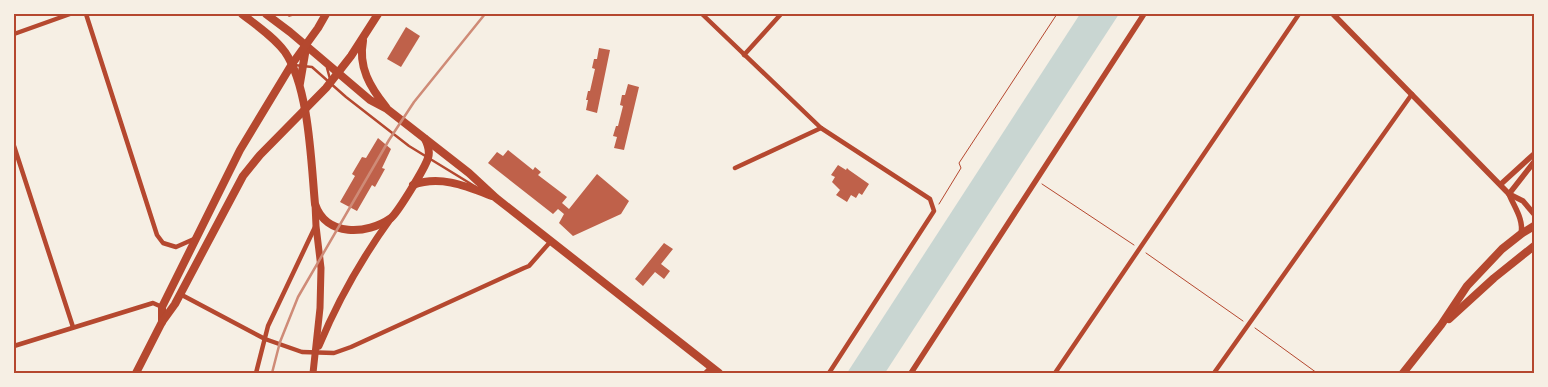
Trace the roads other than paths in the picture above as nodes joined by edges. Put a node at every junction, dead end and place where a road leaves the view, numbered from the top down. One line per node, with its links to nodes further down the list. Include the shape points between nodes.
1 (70, 14): 12 (street)
2 (86, 14): 42 (street, via 158,235 163,243 176,247)
3 (242, 14): 16 (main road, via 280,46)
4 (266, 14): 14 (main road)
5 (326, 14): 14 (main road)
6 (378, 14): 13 (main road)
7 (702, 14): 15 (street)
8 (781, 14): 15 (street)
9 (1144, 14): 61 (street)
10 (1300, 14): 62 (street)
11 (1333, 14): 22 (street)
12 (14, 34)
13 (363, 38): 19 (main road); 23 (main road, via 361,59 364,72)
14 (306, 46): 16 (main road); 17 (main road); 18 (main road)
15 (744, 55): 25 (street)
16 (292, 64): 18 (lane); 21 (main road); 42 (main road, via 240,150)
17 (326, 64): 19 (main road); 20 (lane)
18 (302, 66): 20 (lane, via 312,67); 21 (main road)
19 (338, 74): 20 (main road); 23 (main road, via 370,100)
20 (331, 83): 24 (main road); 29 (lane)
21 (300, 84): 24 (main road)
22 (1412, 94): 32 (street); 63 (street)
23 (387, 109): 26 (main road)
24 (305, 110): 36 (main road); 46 (main road, via 242,176)
25 (821, 128): 31 (street); 60 (street, via 930,199 934,211)
26 (425, 140): 29 (main road); 35 (main road)
27 (14, 146): 50 (street)
28 (1534, 154): 32 (street)
29 (428, 158): 33 (main road); 35 (lane)
30 (1534, 162): 34 (street)
31 (734, 168)
32 (1501, 184): 34 (street)
33 (413, 185): 35 (main road, via 436,180 472,188); 38 (main road)
34 (1510, 194): 37 (street, via 1523,201); 41 (street, via 1522,222)
35 (496, 198): 43 (main road)
36 (316, 204): 38 (main road, via 322,218 346,230 372,227); 39 (main road)
37 (1534, 214)
38 (392, 217): 53 (main road, via 373,242 339,301)
39 (316, 226): 51 (street, via 268,326); 53 (main road, via 321,268)
40 (1534, 226): 41 (main road)
41 (1521, 234): 49 (main road, via 1467,286)
42 (195, 238): 47 (main road)
43 (551, 241): 53 (street, via 529,266 352,347 334,353); 54 (main road)
44 (1534, 241): 45 (street)
45 (1531, 249): 49 (main road)
46 (180, 294): 48 (main road); 51 (street)
47 (162, 307): 48 (main road); 50 (street, via 153,303)
48 (162, 322): 55 (main road)
49 (1441, 325): 64 (main road)
50 (73, 327): 52 (street)
51 (265, 339): 53 (street, via 302,352); 56 (street)
52 (14, 346)
53 (316, 353): 57 (main road)
54 (711, 367): 58 (street); 59 (main road)
55 (136, 373)
56 (256, 373)
57 (312, 373)
58 (705, 373)
59 (719, 373)
60 (829, 373)
61 (911, 373)
62 (1056, 373)
63 (1214, 373)
64 (1403, 373)

